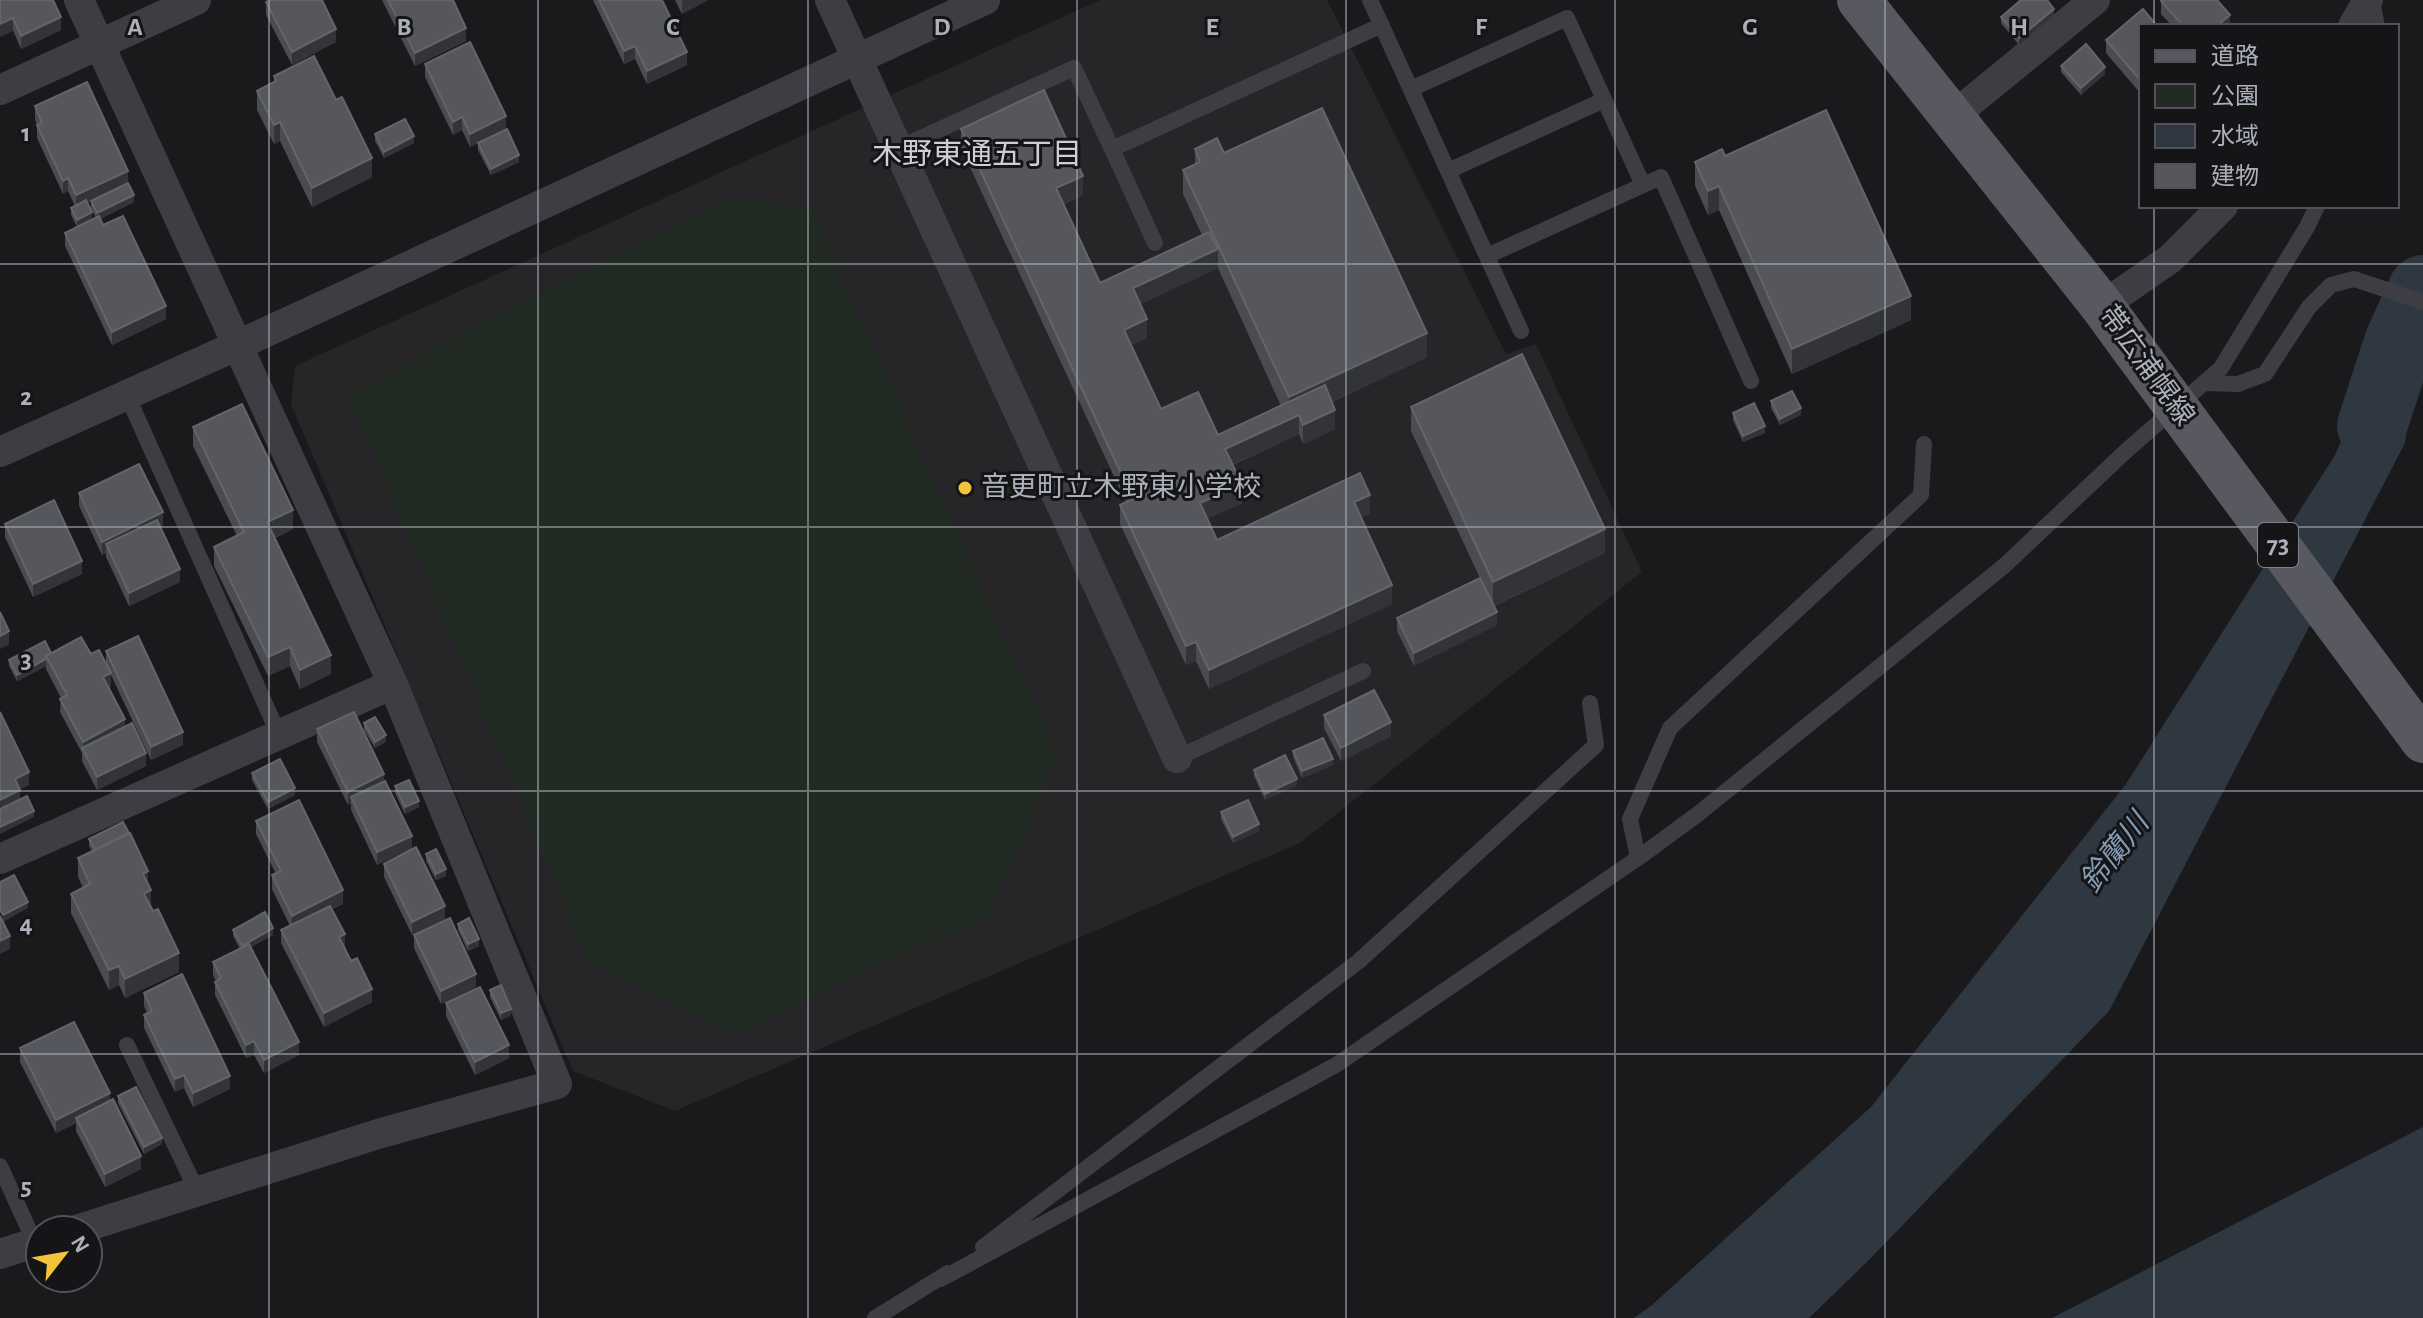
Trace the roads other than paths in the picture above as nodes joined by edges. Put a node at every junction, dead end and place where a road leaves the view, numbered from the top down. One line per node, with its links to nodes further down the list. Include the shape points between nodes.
1 (79, 0): 12 (street)
2 (196, 0): 12 (street)
3 (830, 0): 13 (street)
4 (985, 0): 13 (street)
5 (1370, 0): 11 (lane)
6 (1859, 0): 17 (main road, 帯広浦幌線 / 73)
7 (2095, 0): 17 (street)
8 (2370, 0): 9 (street); 10 (lane)
9 (2354, 24)
10 (2376, 24)
11 (1382, 25): 14 (lane); 19 (lane)
12 (100, 45): 15 (street); 29 (street)
13 (858, 58): 18 (street); 29 (street)
14 (1411, 89): 16 (lane, via 1567,18); 20 (lane)
15 (0, 90)
16 (1604, 100): 20 (lane); 21 (lane)
17 (1952, 117): 27 (main road, 帯広浦幌線 / 73)
18 (899, 148): 19 (lane, via 1074,68); 40 (street)
19 (1112, 149): 24 (lane)
20 (1448, 171): 25 (lane)
21 (1643, 185): 25 (lane); 30 (lane, via 1661,177)
22 (2221, 208): 27 (street, via 2170,259)
23 (2316, 208): 31 (lane, via 2221,368)
24 (1155, 243)
25 (1487, 256): 28 (lane)
26 (2423, 302): 31 (lane, via 2354,279 2331,285 2309,307 2265,374 2238,384)
27 (2102, 306): 39 (main road, 帯広浦幌線 / 73, bridge)
28 (1521, 331)
29 (238, 345): 32 (street); 36 (street)
30 (1751, 381)
31 (2205, 383): 41 (lane, via 2004,566)
32 (127, 395): 34 (street); 38 (lane)
33 (1924, 444): 41 (lane, via 1921,495 1670,728 1630,819)
34 (0, 452)
35 (1363, 671): 40 (lane)
36 (393, 684): 38 (street); 45 (street, via 557,1084)
37 (1590, 703): 50 (lane, via 1596,745 1359,961)
38 (279, 735): 42 (street)
39 (2423, 741)
40 (1177, 758)
41 (1638, 858): 50 (lane, via 1336,1065)
42 (0, 859)
43 (127, 1045): 45 (lane)
44 (0, 1166): 46 (lane)
45 (197, 1191): 47 (street)
46 (24, 1214)
47 (104, 1221)
48 (24, 1246): 49 (street)
49 (0, 1254)
50 (941, 1279): 51 (lane)
51 (875, 1318)

